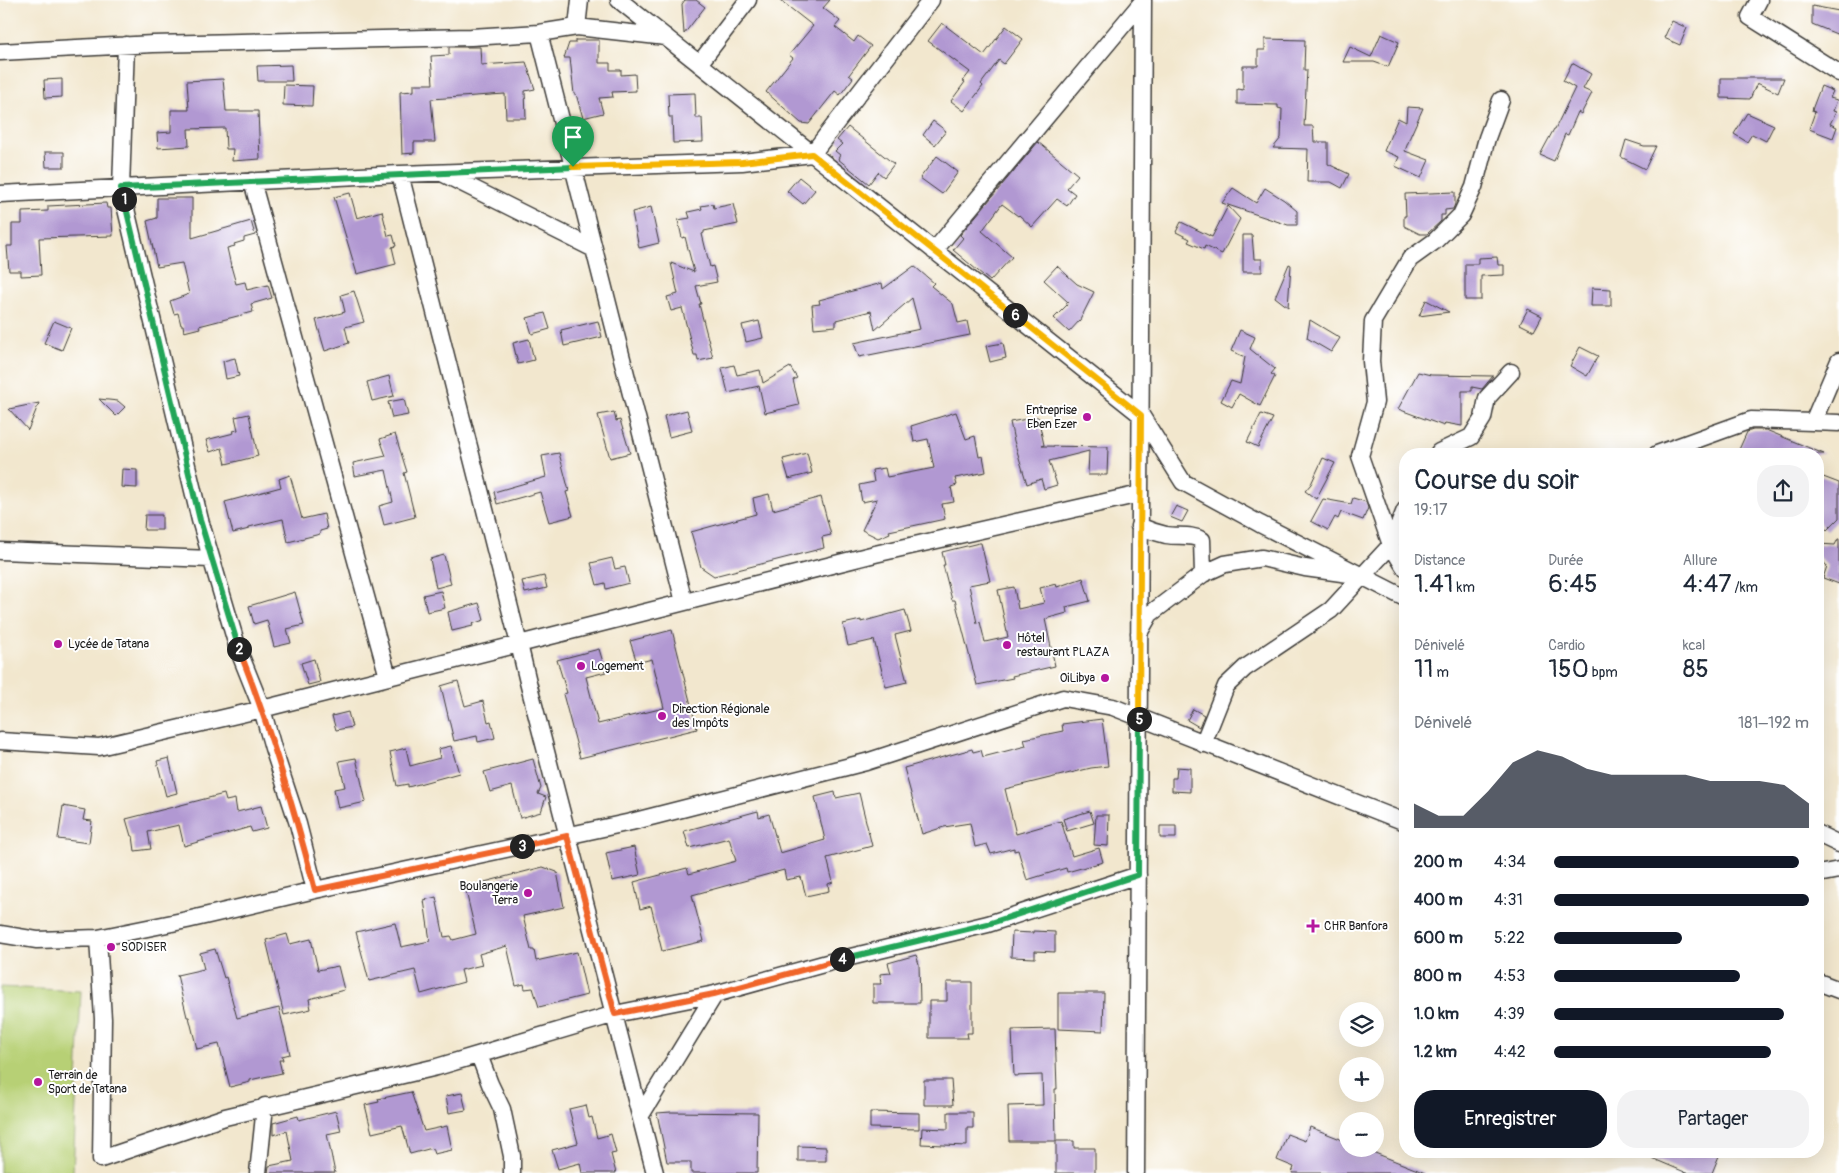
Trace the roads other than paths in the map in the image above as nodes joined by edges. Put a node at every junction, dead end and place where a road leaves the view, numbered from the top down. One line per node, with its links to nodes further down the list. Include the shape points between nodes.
1 (580, 0): 7 (street)
2 (619, 0): 9 (street)
3 (748, 0): 12 (street)
4 (931, 0): 15 (street)
5 (1144, 0): 23 (street); 26 (street)
6 (1760, 0): 13 (street, via 1750,17)
7 (577, 28): 8 (street); 9 (street)
8 (539, 33): 10 (street); 16 (street)
9 (666, 37): 12 (street)
10 (126, 45): 11 (street); 20 (street)
11 (0, 52)
12 (699, 64): 15 (street)
13 (1839, 73)
14 (1501, 100): 33 (street, via 1486,138 1474,187 1461,215 1435,241 1410,259 1374,321 1375,402 1360,456)
15 (812, 154): 16 (street, via 742,162); 23 (street)
16 (573, 167): 17 (street); 22 (street)
17 (440, 172): 18 (street); 22 (street)
18 (400, 174): 19 (street); 41 (street)
19 (252, 181): 20 (street); 42 (street)
20 (121, 188): 21 (street); 35 (street)
21 (0, 194)
22 (594, 249): 39 (street)
23 (934, 251): 26 (street)
24 (1839, 361): 27 (street)
25 (1512, 372): 29 (street, via 1487,398 1483,418 1471,437)
26 (1141, 415): 31 (street); 37 (street, via 1183,482)
27 (1813, 422): 28 (street); 30 (street, via 1751,420)
28 (1839, 423)
29 (1448, 448)
30 (1674, 448)
31 (1140, 494): 32 (street); 39 (street)
32 (1140, 526): 36 (street, via 1149,531 1202,540); 40 (street)
33 (1398, 542): 37 (street)
34 (0, 550): 35 (street)
35 (211, 560): 43 (street, via 238,648)
36 (1203, 574): 37 (street, via 1225,564 1262,558); 40 (street, via 1150,614)
37 (1361, 576): 38 (street); 46 (street, via 1331,610 1245,668 1226,686)
38 (1399, 595)
39 (684, 602): 41 (street)
40 (1139, 634): 44 (street)
41 (519, 644): 42 (street); 48 (street)
42 (388, 677): 43 (street)
43 (262, 709): 45 (street, via 99,746); 54 (street)
44 (1139, 719): 46 (street); 48 (street, via 1113,707 1063,698 866,762); 53 (street)
45 (0, 742)
46 (1203, 744): 47 (street)
47 (1399, 820)
48 (567, 836): 54 (street); 60 (street)
49 (1824, 837): 50 (street)
50 (1839, 844)
51 (1839, 870): 52 (street)
52 (1824, 873)
53 (1138, 875): 59 (street, via 988,924); 67 (street)
54 (315, 890): 56 (street)
55 (0, 934): 56 (street, via 37,940)
56 (98, 938): 62 (street, via 103,1027 101,1159)
57 (1824, 984): 58 (street)
58 (1839, 990)
59 (714, 994): 60 (street); 63 (street)
60 (615, 1014): 61 (street); 63 (street)
61 (478, 1055): 62 (street); 65 (street, via 502,1109 512,1156)
62 (265, 1106): 64 (street)
63 (641, 1115): 66 (street)
64 (258, 1173)
65 (512, 1173)
66 (655, 1173)
67 (1136, 1173)

